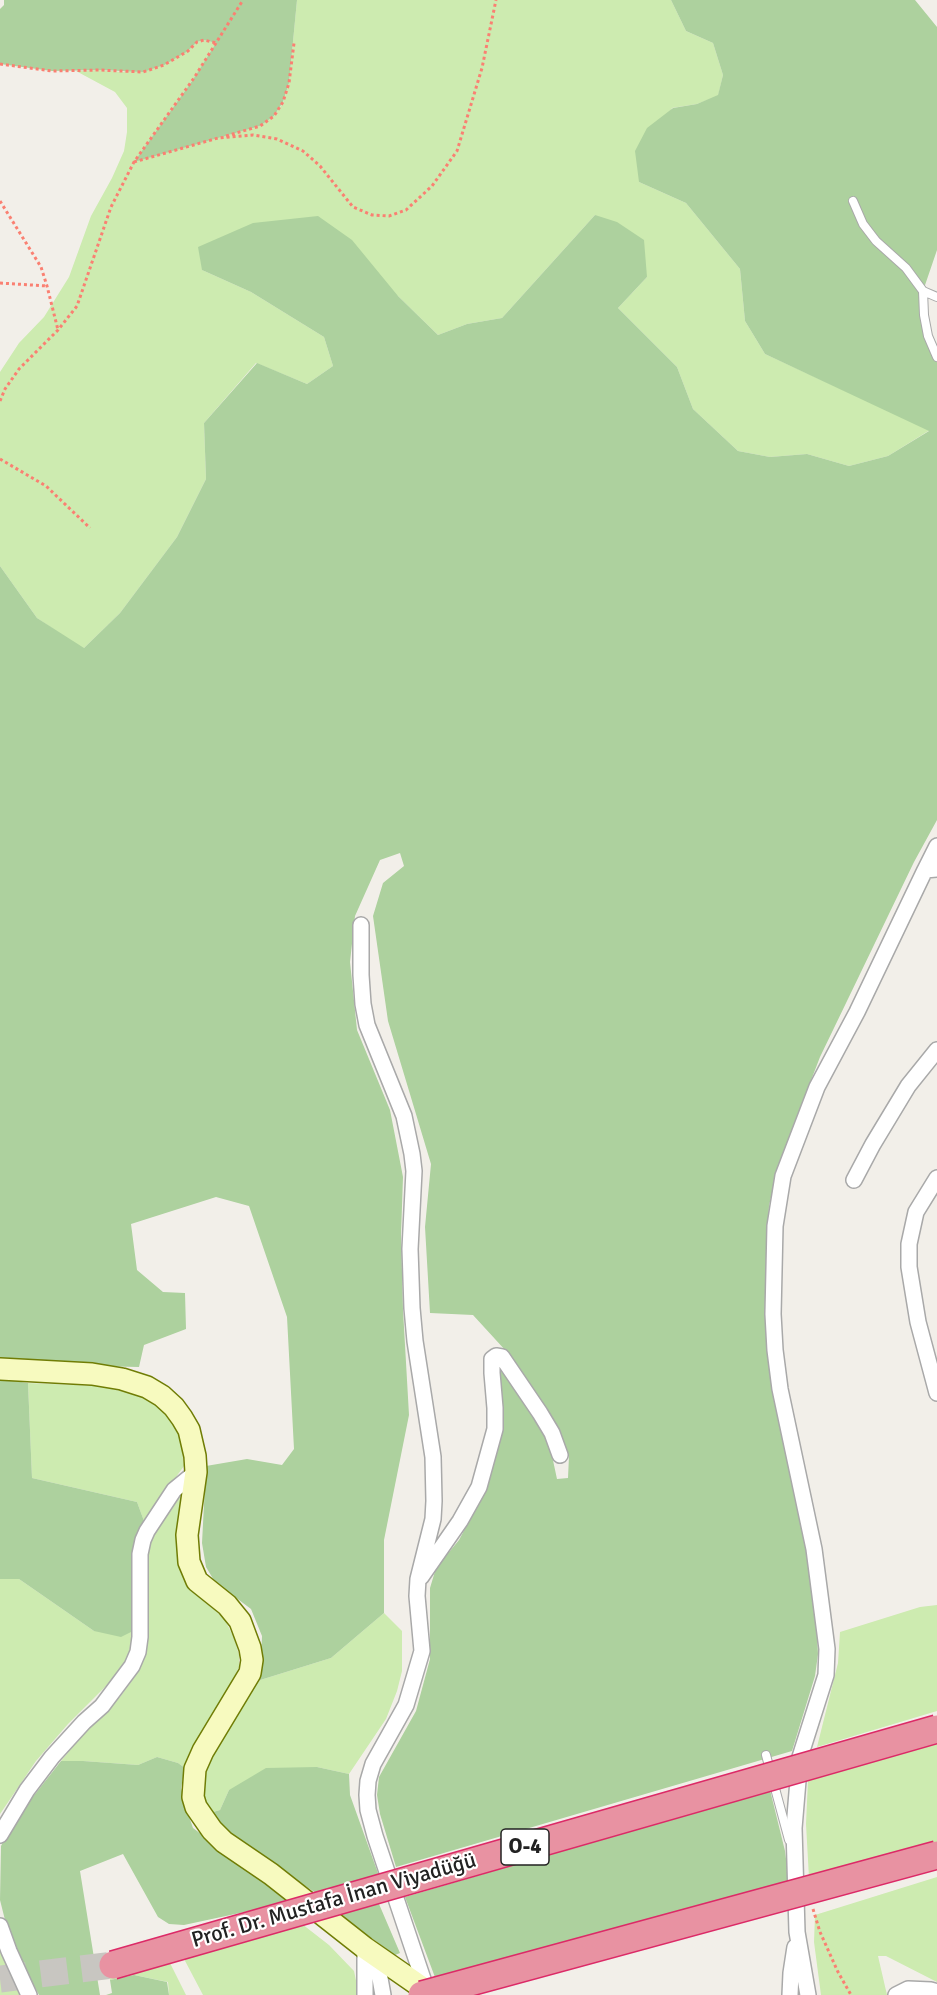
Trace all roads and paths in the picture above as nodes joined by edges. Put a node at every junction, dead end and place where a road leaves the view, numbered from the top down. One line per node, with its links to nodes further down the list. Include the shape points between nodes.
1 (243, 0): 3 (path)
2 (496, 0): 6 (path, via 482,68 457,152 432,186 406,210 389,216 372,215 353,207 320,166 303,151 278,139 253,135)
3 (216, 43): 5 (path, via 197,42 164,65 143,72 52,71); 7 (path)
4 (294, 43): 6 (path, via 289,83 274,116 260,126)
5 (0, 64)
6 (218, 138): 7 (path)
7 (134, 162): 14 (path, via 111,207 77,306)
8 (0, 201): 11 (path, via 32,249)
9 (854, 201): 12 (lane, via 863,224 876,241)
10 (0, 283): 11 (path)
11 (47, 286): 14 (path)
12 (924, 291): 13 (lane); 15 (lane, via 928,336)
13 (937, 297)
14 (58, 330): 16 (path, via 19,369)
15 (937, 357)
16 (0, 401)
17 (0, 459): 18 (path, via 46,486)
18 (90, 528)
19 (937, 846): 20 (street)
20 (931, 870): 34 (street, via 818,1087 790,1154 778,1200 775,1350 814,1549 828,1664 800,1757)
21 (361, 925): 29 (street, via 365,1014 404,1116 414,1171 412,1308 433,1457 434,1501)
22 (937, 1050): 24 (street, via 908,1086)
23 (937, 1178): 26 (street, via 916,1212 909,1267 918,1322)
24 (854, 1180)
25 (0, 1368): 28 (street, via 92,1374 147,1387 162,1396 182,1418 194,1445)
26 (937, 1393)
27 (560, 1455): 29 (street, via 540,1413 502,1357 496,1356 492,1359 495,1429 479,1487)
28 (196, 1472): 32 (street, via 174,1490 143,1540 140,1637 132,1666 102,1706 52,1757); 38 (street, via 187,1535 189,1562 197,1581 227,1605 240,1622 252,1660 250,1673 195,1769 196,1807 224,1842)
29 (417, 1582): 41 (street, via 422,1651 406,1705 373,1764 367,1795 375,1836)
30 (937, 1729): 39 (highway, Prof. Dr. Mustafa İnan Viyadüğü / O-4, bridge)
31 (766, 1755): 34 (lane)
32 (0, 1835)
33 (937, 1855): 41 (highway, bridge)
34 (795, 1864): 37 (street)
35 (811, 1904): 47 (path, via 820,1932)
36 (0, 1926): 42 (street)
37 (797, 1932): 45 (street); 46 (street)
38 (370, 1952): 41 (street); 43 (street); 44 (street)
39 (112, 1965)
40 (937, 1992): 48 (street, via 908,1989)
41 (426, 1994)
42 (29, 1995)
43 (365, 1995)
44 (383, 1995)
45 (790, 1995)
46 (808, 1995)
47 (851, 1995)
48 (896, 1995)

